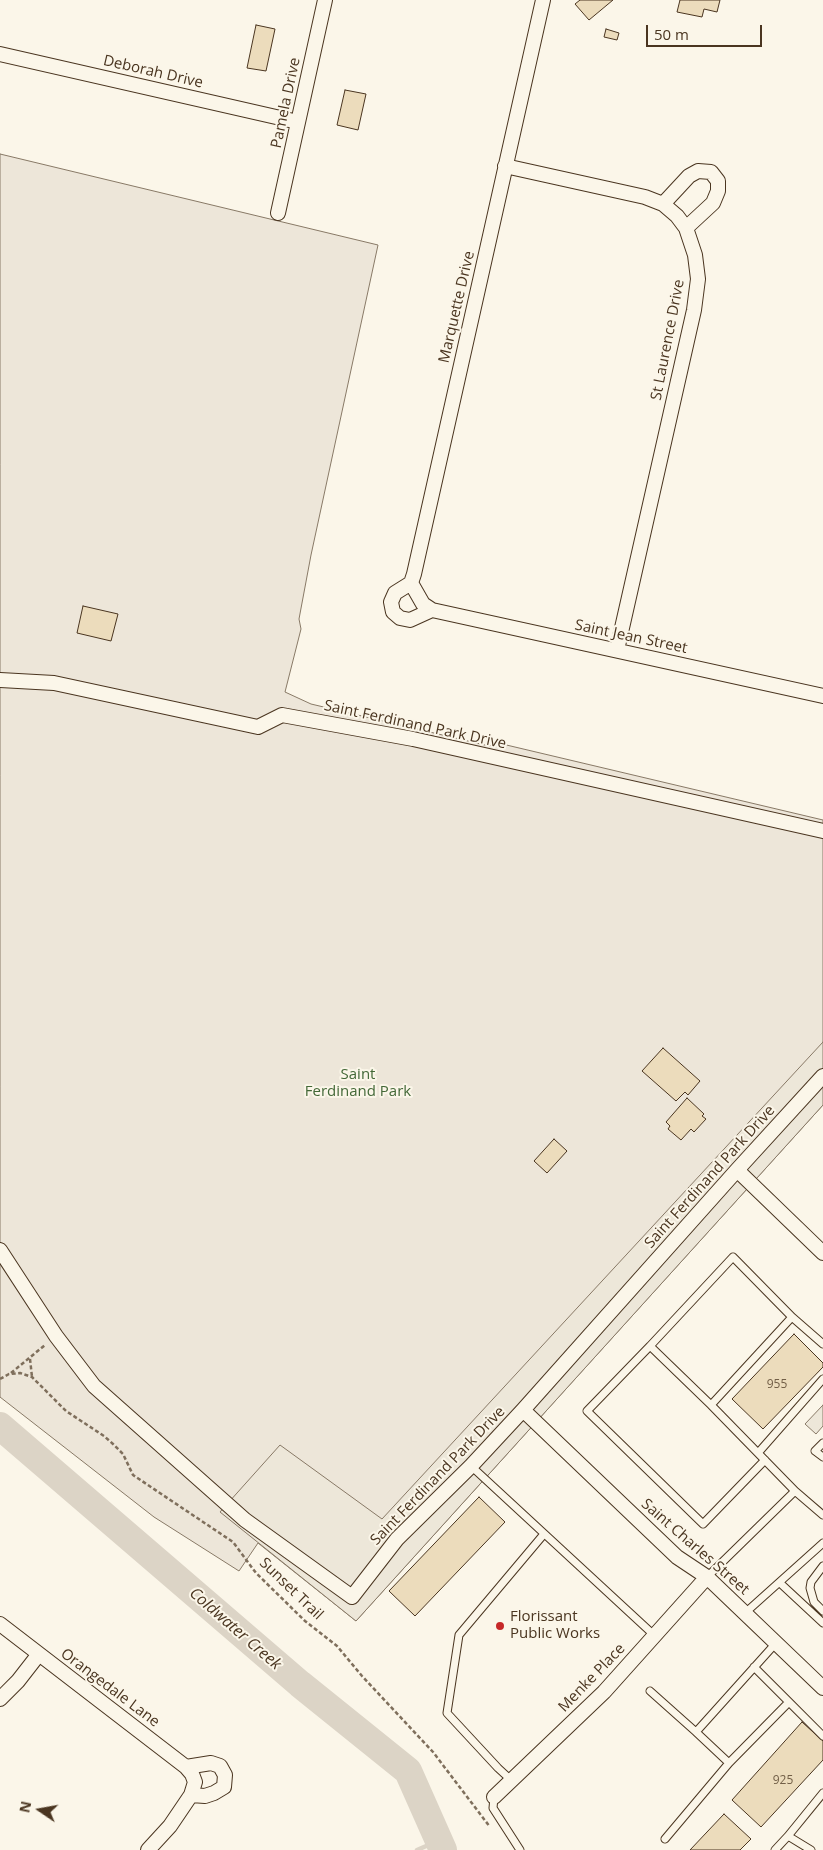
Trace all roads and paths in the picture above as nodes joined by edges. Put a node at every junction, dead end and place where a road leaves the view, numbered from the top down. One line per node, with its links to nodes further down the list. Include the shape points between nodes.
1 (325, 0): 4 (street, Pamela Drive)
2 (543, 0): 5 (street, Marquette Drive)
3 (0, 54): 4 (street, Deborah Drive)
4 (298, 122): 7 (street, Pamela Drive)
5 (505, 166): 6 (street, St Laurence Drive, via 645,197); 9 (street, Marquette Drive)
6 (663, 204): 8 (street, St Laurence Drive); 8 (street, via 688,176 698,171 711,172 718,180 713,203)
7 (278, 213)
8 (686, 228): 11 (street, St Laurence Drive, via 696,255 698,280 694,310)
9 (411, 583): 10 (street, via 423,604); 10 (street, via 395,593 391,602 393,612 410,620)
10 (432, 610): 11 (street, Saint Jean Street)
11 (617, 650): 13 (street, Saint Jean Street)
12 (0, 680): 14 (street, Saint Ferdinand Park Drive, via 54,683 258,727 282,715 413,739)
13 (823, 696)
14 (823, 831)
15 (823, 1076): 16 (street, Saint Ferdinand Park Drive)
16 (737, 1170): 18 (street); 29 (street, Saint Ferdinand Park Drive)
17 (0, 1250): 20 (street, Saint Ferdinand Park Drive)
18 (823, 1253)
19 (792, 1317): 21 (lane); 22 (lane, via 733,1257); 28 (lane)
20 (56, 1336): 23 (path); 34 (street, Saint Ferdinand Park Drive, via 94,1386 229,1506 352,1597 397,1539)
21 (823, 1344)
22 (650, 1346): 28 (lane); 33 (lane, via 587,1411 703,1524)
23 (30, 1358): 24 (path); 25 (path)
24 (10, 1374): 25 (path); 27 (path)
25 (32, 1377): 62 (path, Sunset Trail, via 66,1411 113,1444 123,1454 133,1475 233,1542 256,1573 337,1646 433,1752)
26 (823, 1379): 31 (lane)
27 (0, 1380)
28 (711, 1405): 31 (lane)
29 (524, 1410): 34 (street, Saint Ferdinand Park Drive); 40 (street, Saint Charles Street, via 677,1557)
30 (823, 1443): 32 (lane, via 816,1451)
31 (758, 1453): 33 (lane)
32 (823, 1458)
33 (765, 1460): 35 (lane)
34 (471, 1466): 37 (lane)
35 (795, 1491): 36 (lane); 40 (lane)
36 (823, 1515)
37 (544, 1534): 46 (lane); 58 (lane, via 459,1635 447,1712)
38 (823, 1543): 41 (lane)
39 (823, 1566): 42 (lane, via 810,1588 814,1602)
40 (707, 1577): 43 (street, Saint Charles Street); 46 (street, Menke Place)
41 (780, 1583): 43 (lane); 44 (lane)
42 (823, 1611)
43 (745, 1613): 47 (street, Saint Charles Street)
44 (823, 1623)
45 (0, 1624): 48 (street, Orangedale Lane)
46 (655, 1636): 58 (street, Menke Place, via 604,1692)
47 (776, 1643): 49 (lane); 50 (street, Saint Charles Street)
48 (39, 1654): 52 (street); 57 (street, Orangedale Lane)
49 (754, 1667): 53 (lane); 54 (lane)
50 (823, 1688)
51 (650, 1691): 54 (lane)
52 (0, 1699)
53 (788, 1702): 55 (lane); 56 (lane)
54 (696, 1732): 56 (lane)
55 (823, 1736)
56 (729, 1763): 64 (lane)
57 (186, 1767): 59 (street, Orangedale Lane); 59 (street, via 211,1763 220,1766 225,1774 224,1787 214,1793 205,1796)
58 (511, 1780): 61 (street, Menke Place)
59 (193, 1789): 65 (street, via 170,1826)
60 (823, 1793): 63 (lane)
61 (494, 1797): 66 (lane, via 493,1808)
62 (495, 1834)
63 (788, 1836): 67 (lane); 68 (lane)
64 (665, 1840)
65 (148, 1850)
66 (520, 1850)
67 (775, 1850)
68 (811, 1850)

